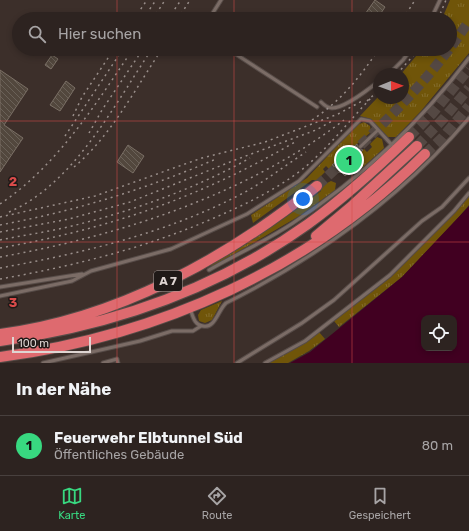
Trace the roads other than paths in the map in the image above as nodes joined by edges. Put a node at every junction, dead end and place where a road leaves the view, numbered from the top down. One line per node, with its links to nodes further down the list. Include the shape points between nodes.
1 (221, 0): 3 (lane)
2 (440, 0): 4 (lane)
3 (213, 12)
4 (434, 12)
5 (239, 56): 11 (lane)
6 (406, 56): 8 (lane)
7 (469, 58): 15 (lane, via 431,104)
8 (395, 68)
9 (373, 86): 10 (lane, via 338,106 331,108)
10 (321, 102)
11 (317, 107)
12 (469, 118): 30 (lane, via 427,163 375,210 314,254 226,303 213,323)
13 (378, 130): 15 (lane); 17 (lane); 24 (lane, via 366,120 358,120 311,171 247,214 171,249)
14 (409, 137): 28 (highway, A 7, via 344,195 290,236 208,282)
15 (392, 145): 23 (lane, via 293,223)
16 (417, 146): 22 (highway, A 7, via 337,219)
17 (360, 147)
18 (425, 154): 22 (highway, A 7, via 359,213 290,260)
19 (469, 178): 37 (lane, via 442,207 334,300)
20 (317, 186): 29 (highway, A 7, via 268,222 183,273 116,303)
21 (469, 193): 38 (lane, via 390,276 305,341)
22 (270, 268): 27 (highway, A 7, via 220,295)
23 (209, 270)
24 (84, 274): 25 (lane); 26 (lane, via 72,281)
25 (0, 287)
26 (0, 296)
27 (189, 307): 30 (lane, via 194,319); 33 (highway, A 7, via 105,337)
28 (124, 315): 29 (highway, A 7); 32 (highway, A 7, via 51,333)
29 (58, 323): 31 (highway, A 7)
30 (201, 326): 34 (lane, via 193,331 172,330 140,341)
31 (0, 334)
32 (0, 341)
33 (0, 357)
34 (43, 363)
35 (103, 363): 36 (lane, via 117,359)
36 (118, 363)
37 (237, 363)
38 (265, 363)

